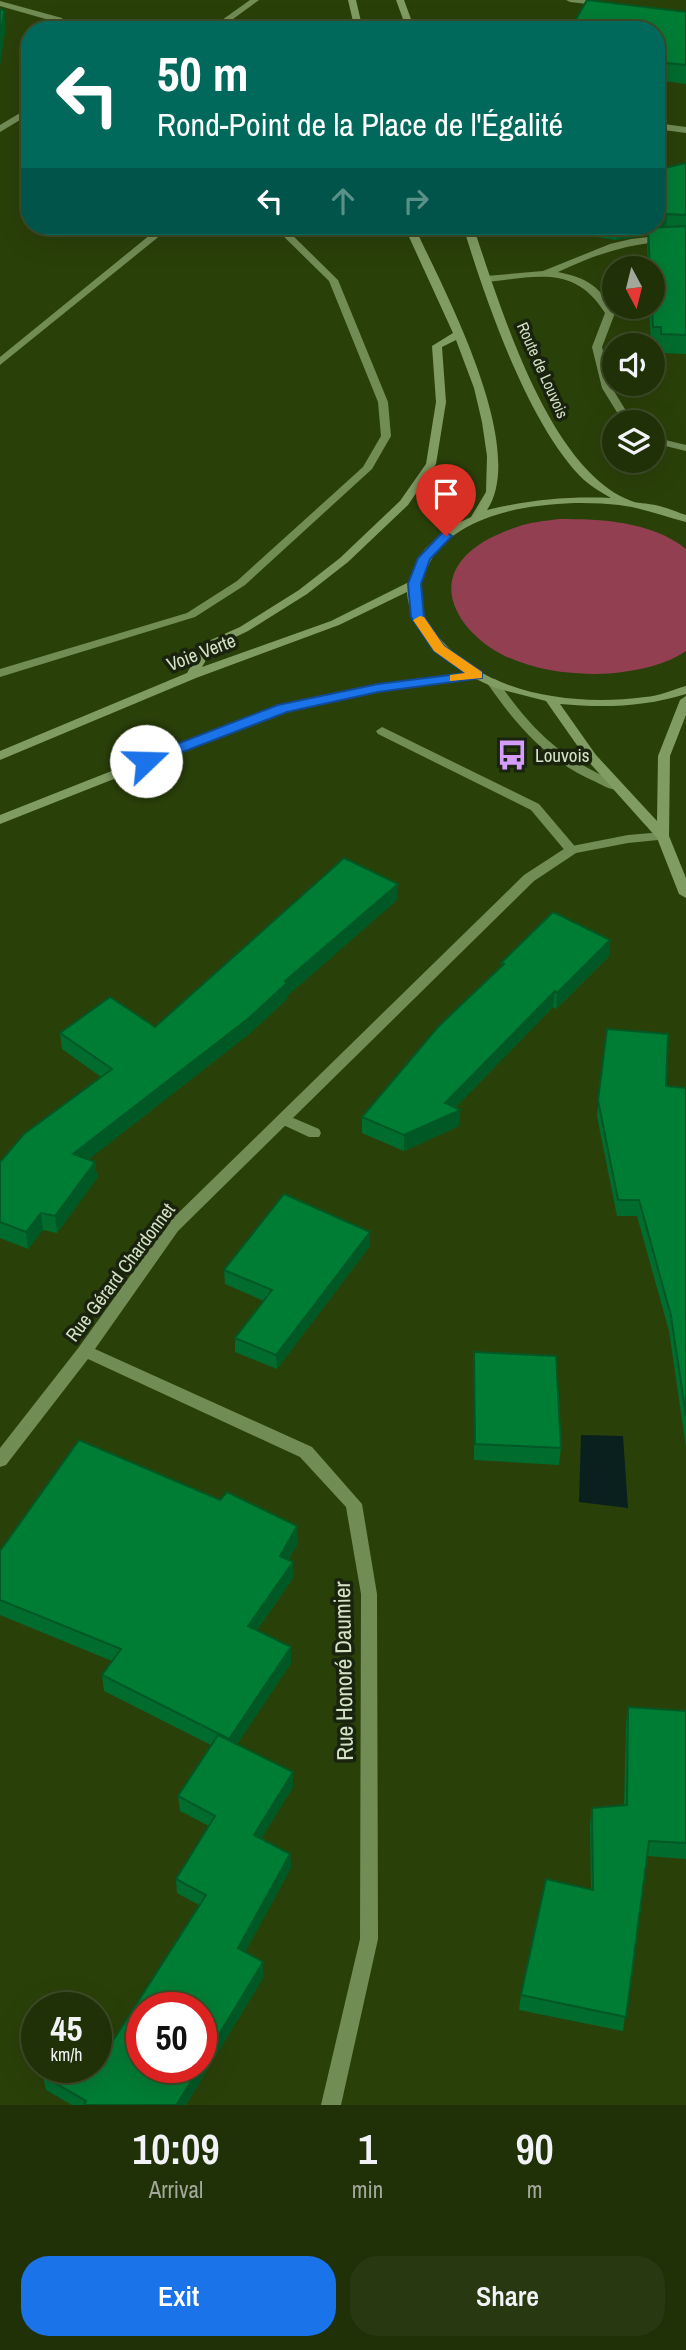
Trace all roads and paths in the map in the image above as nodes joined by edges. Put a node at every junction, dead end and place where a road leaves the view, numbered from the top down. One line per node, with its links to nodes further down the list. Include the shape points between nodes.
1 (255, 0): 8 (street)
2 (352, 0): 9 (main road)
3 (400, 0): 10 (main road)
4 (570, 0): 6 (street)
5 (0, 3): 7 (street)
6 (622, 6)
7 (60, 21)
8 (225, 21)
9 (357, 21)
10 (408, 21)
11 (21, 116): 13 (street)
12 (665, 127): 14 (street)
13 (0, 129)
14 (686, 130)
15 (157, 235): 23 (street)
16 (287, 235): 31 (street, via 333,280 383,401 386,436 367,470 241,583 191,615)
17 (413, 235): 22 (main road)
18 (471, 235): 21 (main road, Route de Louvois)
19 (686, 238): 20 (street, via 602,247)
20 (546, 274): 21 (street); 24 (street, via 572,276 602,296 610,313 597,347 607,388)
21 (486, 279): 27 (main road, Route de Louvois, via 533,395 564,449 586,476)
22 (459, 334): 29 (main road, via 488,418 492,492); 32 (main road, via 438,346 441,402 431,464 404,503 303,592 208,646)
23 (0, 362)
24 (621, 410)
25 (665, 443): 26 (street)
26 (686, 448)
27 (625, 502): 28 (main road); 29 (main road, via 572,498 522,504)
28 (683, 516)
29 (477, 517): 30 (main road, via 446,536 425,558)
30 (414, 584): 32 (main road, Voie Verte, via 335,623); 33 (main road, via 417,617 439,648)
31 (0, 673)
32 (192, 675): 39 (main road, Voie Verte)
33 (477, 675): 34 (main road); 41 (main road, via 378,688 283,708)
34 (493, 683): 36 (main road); 40 (street, via 540,745 578,771)
35 (686, 690): 36 (main road, via 646,701 598,704)
36 (550, 699): 40 (main road)
37 (686, 701): 42 (main road, via 664,756)
38 (382, 731): 43 (street, via 535,807)
39 (0, 756)
40 (617, 787): 42 (main road)
41 (0, 820)
42 (663, 836): 43 (street, Rue Gérard Chardonnet); 44 (main road)
43 (572, 850): 45 (street, Rue Gérard Chardonnet, via 529,878)
44 (686, 894)
45 (284, 1119): 46 (street); 47 (street, Rue Gérard Chardonnet, via 173,1227)
46 (314, 1133)
47 (85, 1352): 48 (street, Rue Gérard Chardonnet); 49 (street, Rue Honoré Daumier, via 306,1452 354,1504 369,1594 369,1939)
48 (0, 1460)
49 (331, 2105)

